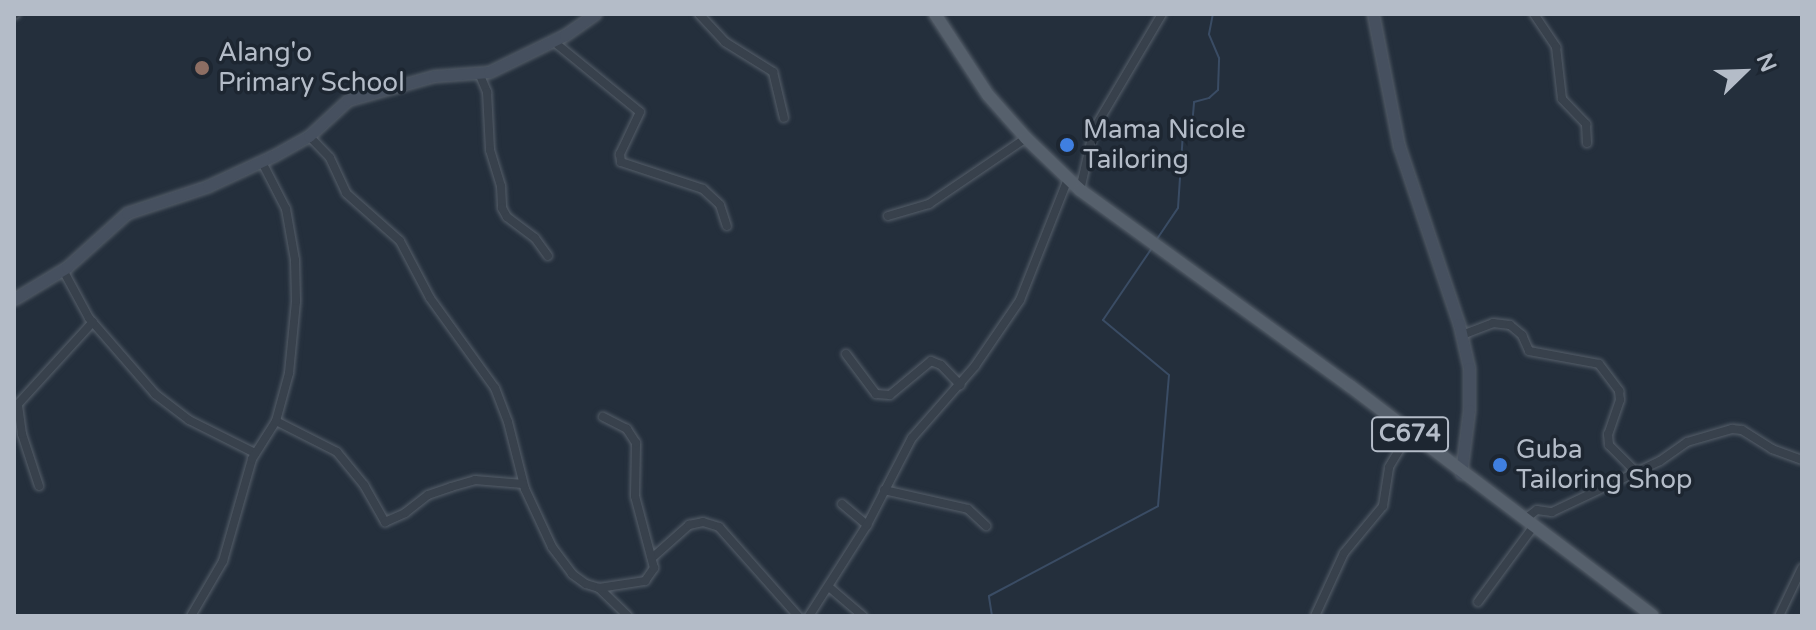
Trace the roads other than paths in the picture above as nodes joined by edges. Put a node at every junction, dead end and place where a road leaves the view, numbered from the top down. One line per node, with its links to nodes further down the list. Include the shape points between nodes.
1 (595, 14): 7 (street)
2 (699, 14): 9 (street, via 725,42 773,72)
3 (935, 14): 11 (main road, C674, via 988,95)
4 (1162, 14): 14 (street, via 1094,129)
5 (1373, 14): 21 (street, via 1399,146)
6 (1534, 14): 12 (street, via 1556,47 1562,99 1586,124)
7 (553, 41): 8 (street, via 494,71); 16 (street, via 640,112 621,162 703,189 720,205)
8 (479, 73): 10 (street, via 434,76 354,97); 17 (street, via 487,92 490,150 502,208)
9 (784, 118)
10 (309, 136): 13 (street); 31 (street, via 330,158 346,193 400,241 430,298 495,388)
11 (1026, 138): 14 (main road, C674); 15 (street, via 929,204)
12 (1587, 143)
13 (262, 162): 18 (street, via 127,213); 25 (street, via 286,209 296,281 289,373)
14 (1077, 183): 23 (street, via 1020,300); 26 (main road, C674)
15 (888, 216)
16 (727, 226)
17 (548, 256)
18 (63, 270): 19 (street); 20 (street)
19 (14, 299)
20 (93, 322): 27 (street, via 155,394 189,420); 32 (street, via 18,404)
21 (1462, 335): 29 (street, via 1493,323 1510,325 1529,351 1599,364 1619,391 1609,445); 30 (street, via 1470,379)
22 (846, 354): 23 (street, via 876,394 890,395 931,361)
23 (960, 385): 33 (street, via 912,438)
24 (603, 417): 38 (street, via 627,429 636,443 635,496)
25 (276, 421): 27 (street); 31 (street, via 337,452 385,522 432,493 466,483)
26 (1409, 434): 30 (main road, C674); 48 (street, via 1389,467 1383,506 1344,553)
27 (255, 453): 43 (street, via 223,561)
28 (1802, 460): 29 (street, via 1738,429 1687,442)
29 (1635, 471): 35 (street, via 1552,512 1537,510)
30 (1461, 473): 35 (main road, C674)
31 (523, 484): 41 (street, via 542,531 567,568)
32 (39, 486)
33 (884, 490): 36 (street); 37 (street, via 968,509)
34 (842, 504): 36 (street)
35 (1529, 524): 42 (street); 49 (main road, C674)
36 (867, 525): 40 (street)
37 (986, 526)
38 (652, 558): 41 (street, via 652,573 645,581); 45 (street, via 689,525 719,527)
39 (1802, 568): 50 (street)
40 (829, 587): 46 (street); 47 (street)
41 (599, 588): 44 (street)
42 (1478, 602)
43 (191, 616)
44 (628, 616)
45 (798, 616)
46 (809, 616)
47 (863, 616)
48 (1315, 616)
49 (1653, 616)
50 (1779, 616)

